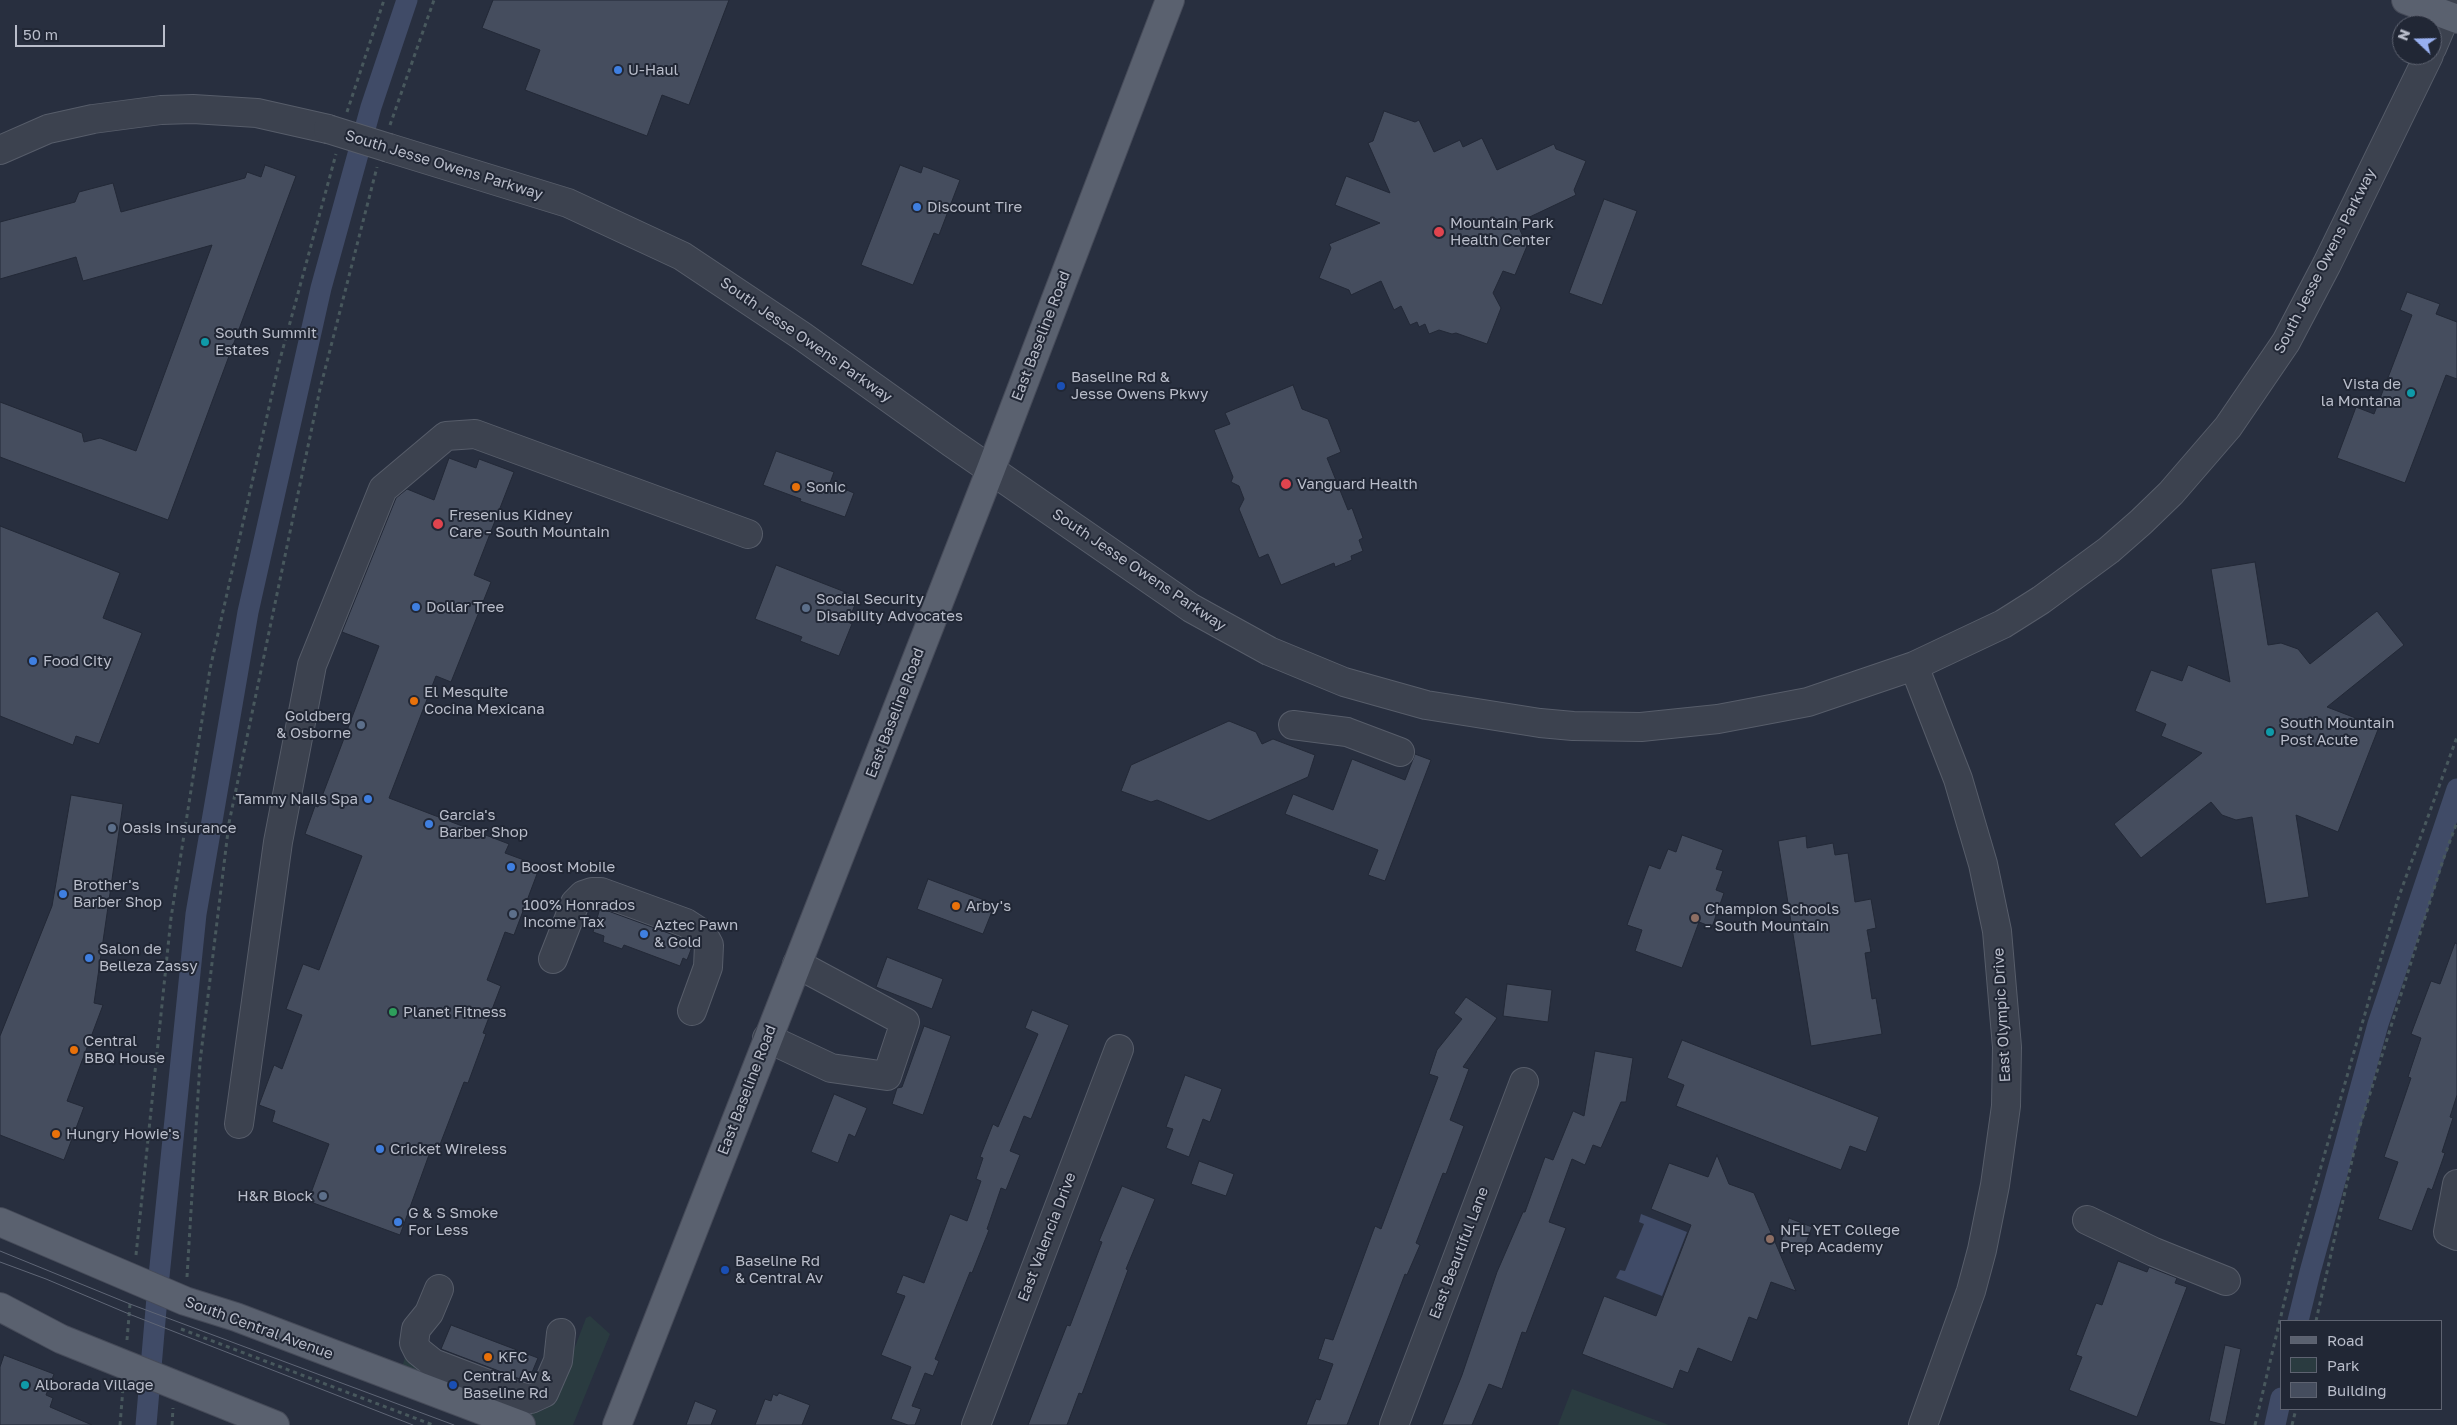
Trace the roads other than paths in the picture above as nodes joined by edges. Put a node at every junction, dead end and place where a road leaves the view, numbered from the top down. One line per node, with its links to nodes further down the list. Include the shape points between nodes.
1 (1170, 0): 7 (main road, East Baseline Road)
2 (2406, 0): 3 (main road)
3 (2450, 9): 4 (street)
4 (2442, 26)
5 (2424, 65): 9 (street, South Jesse Owens Parkway, via 2286,342 2205,454 2141,522 2077,574 2003,624)
6 (0, 150): 7 (street, South Jesse Owens Parkway, bridge, via 48,129 93,119 193,109 257,114 328,129 568,203 682,256)
7 (991, 469): 9 (street, South Jesse Owens Parkway, via 1191,608 1249,641 1344,682 1426,705 1510,720 1572,726 1665,726 1808,702); 13 (main road, East Baseline Road)
8 (748, 534): 18 (street, via 475,434 446,436 383,489 312,665 278,842)
9 (1914, 666): 32 (street, East Olympic Drive, via 1958,779 1983,864 1997,931 2007,1047 2003,1124 1982,1250)
10 (1293, 725): 11 (street, via 1347,732)
11 (1400, 752)
12 (553, 959): 14 (street, via 575,903 592,892 602,892 686,923 703,934 709,945 708,967)
13 (797, 964): 15 (main road, East Baseline Road); 15 (street, via 905,1022 887,1076 831,1068)
14 (692, 1011)
15 (768, 1038): 29 (main road, East Baseline Road)
16 (1119, 1049): 30 (street, East Valencia Drive)
17 (1524, 1082): 31 (street, East Beautiful Lane)
18 (239, 1124)
19 (2457, 1184): 22 (street)
20 (2087, 1220): 23 (street)
21 (0, 1222): 28 (main road, South Central Avenue, via 186,1291 236,1317)
22 (2452, 1234)
23 (2226, 1281)
24 (439, 1289): 26 (street, via 429,1313 416,1329 414,1342 418,1351 433,1363 522,1397 531,1399 544,1393 558,1361)
25 (0, 1307): 27 (main road, via 61,1339)
26 (561, 1333)
27 (275, 1425)
28 (521, 1425)
29 (617, 1425)
30 (976, 1425)
31 (1394, 1425)
32 (1923, 1425)

